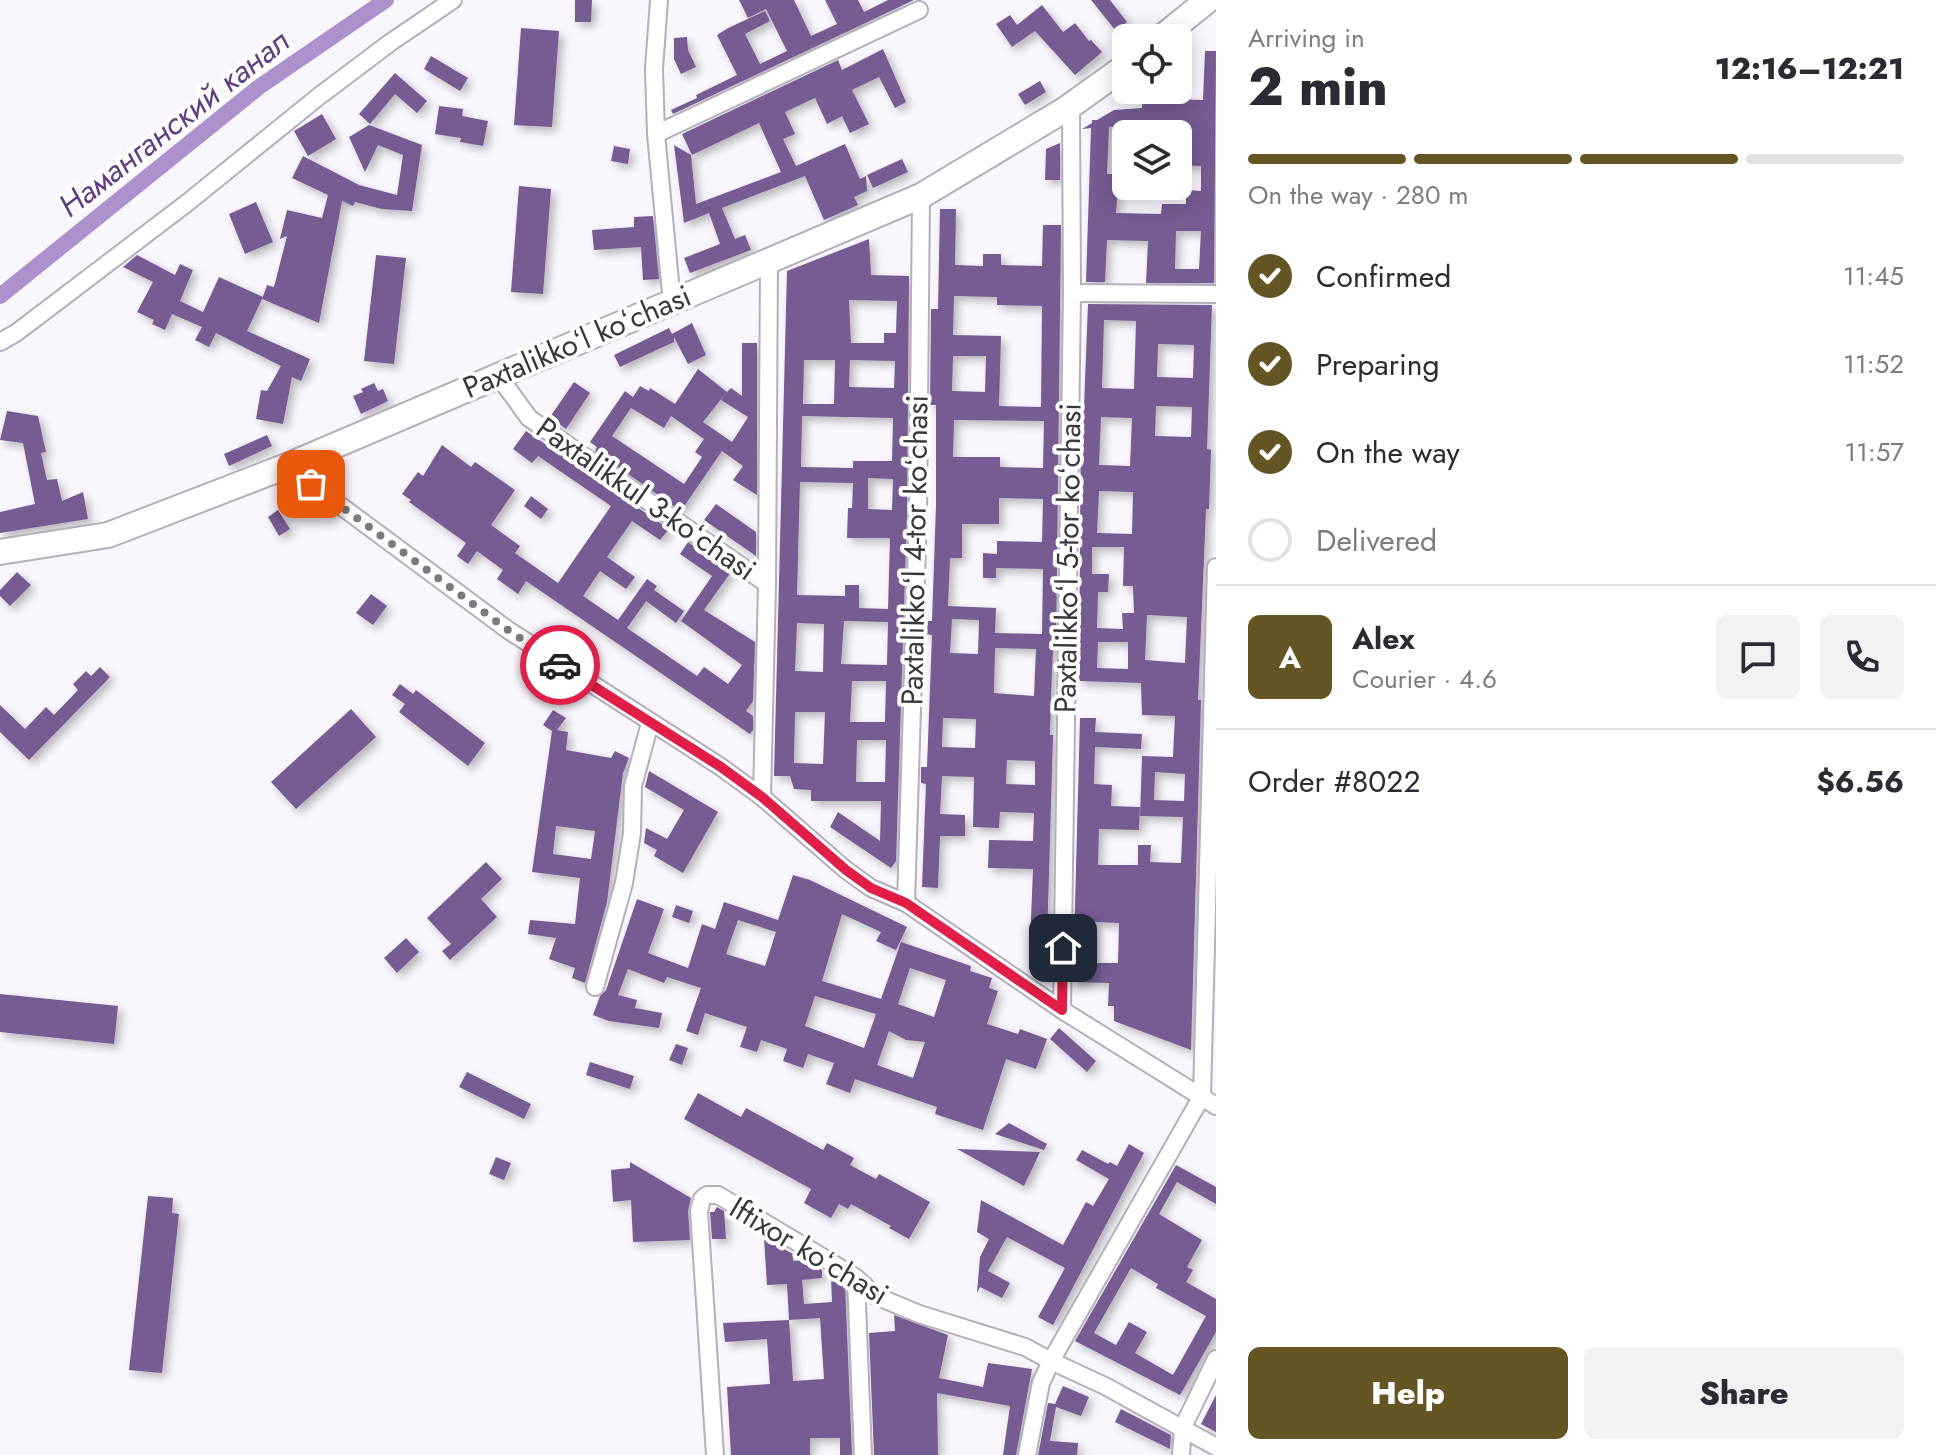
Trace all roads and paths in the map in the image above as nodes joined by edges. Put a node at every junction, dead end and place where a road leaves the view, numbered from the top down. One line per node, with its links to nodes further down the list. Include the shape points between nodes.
1 (453, 0): 14 (street)
2 (659, 0): 8 (street)
3 (1208, 0): 5 (street)
4 (919, 10): 8 (street)
5 (1178, 24)
6 (1112, 76): 7 (street, Paxtalikkoʻl koʻchasi)
7 (1071, 106): 9 (street, Paxtalikkoʻl koʻchasi); 11 (street, Paxtalikkoʻl 5-tor koʻchasi)
8 (656, 134): 13 (street)
9 (921, 196): 10 (street, Paxtalikkoʻl koʻchasi); 22 (street, Paxtalikkoʻl 4-tor koʻchasi)
10 (769, 261): 13 (street, Paxtalikkoʻl koʻchasi); 19 (street, Paxtalikkul 3-koʻchasi)
11 (1072, 293): 12 (street); 24 (street, Paxtalikkoʻl 5-tor koʻchasi)
12 (1216, 294)
13 (672, 303): 15 (street, Paxtalikkoʻl koʻchasi)
14 (0, 342)
15 (497, 374): 16 (street, Paxtalikkoʻl koʻchasi); 19 (street, Paxtalikkul 3-koʻchasi, via 529,418)
16 (287, 466): 17 (street, Paxtalikkoʻl koʻchasi, via 108,535); 20 (street, via 508,630)
17 (0, 552)
18 (1216, 567): 25 (street)
19 (767, 584): 21 (street, Paxtalikkul 3-koʻchasi)
20 (650, 723): 21 (street); 23 (street, via 633,786 624,883)
21 (762, 797): 22 (street, via 846,870)
22 (906, 903): 24 (street)
23 (595, 987)
24 (1062, 1010): 25 (street)
25 (1202, 1096): 26 (street); 29 (street)
26 (1216, 1106)
27 (856, 1278): 29 (street, Iftixor koʻchasi, via 876,1296 1025,1347); 32 (street, Iftixor koʻchasi, via 718,1195 702,1199); 33 (street)
28 (1216, 1359): 30 (street)
29 (1051, 1361): 30 (street, Iftixor koʻchasi); 34 (street, via 1041,1383)
30 (1183, 1427): 31 (street, Iftixor koʻchasi); 35 (street)
31 (1216, 1447)
32 (715, 1455)
33 (863, 1455)
34 (1027, 1455)
35 (1181, 1455)

